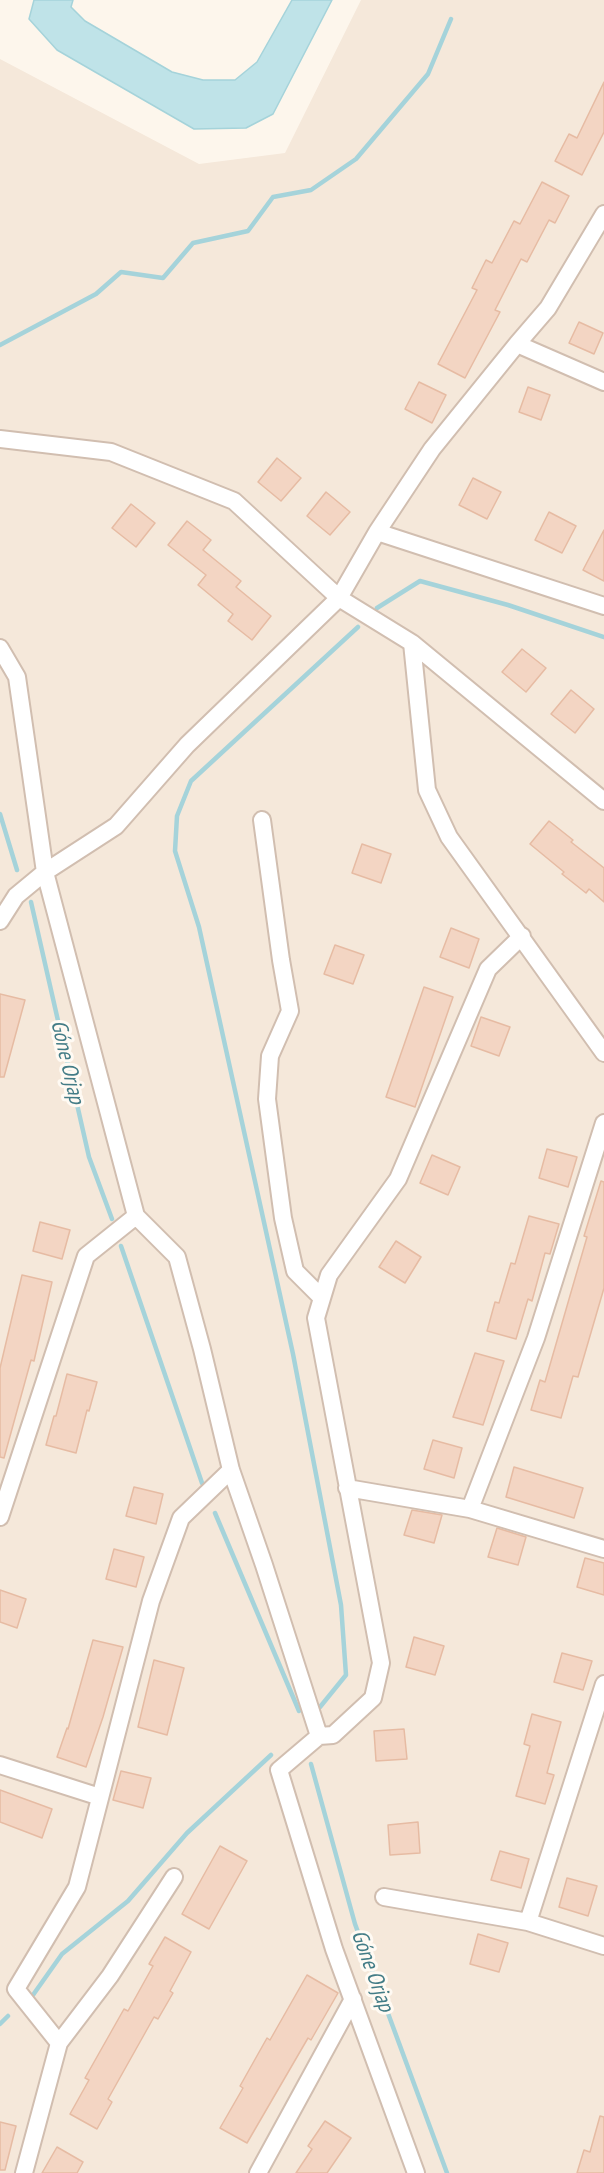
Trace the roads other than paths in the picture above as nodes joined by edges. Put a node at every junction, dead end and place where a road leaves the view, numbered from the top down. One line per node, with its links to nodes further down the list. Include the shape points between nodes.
1 (604, 214): 2 (street, via 548,308)
2 (517, 344): 3 (street); 5 (street, via 432,449)
3 (604, 382)
4 (0, 439): 6 (street, via 111,452 234,501)
5 (377, 532): 6 (street); 7 (street)
6 (339, 598): 8 (street); 12 (street, via 187,745 116,826)
7 (604, 606)
8 (412, 643): 10 (street); 14 (street, via 427,790 449,837)
9 (0, 648): 12 (street, via 17,677)
10 (604, 801)
11 (262, 820): 18 (street, via 290,1011 270,1056 268,1110 283,1218 295,1271)
12 (45, 872): 13 (street, via 16,896); 17 (street)
13 (0, 921)
14 (522, 936): 15 (street); 18 (street, via 488,969 398,1179 329,1275)
15 (604, 1053)
16 (604, 1123): 21 (street, via 536,1338)
17 (136, 1216): 19 (street, via 177,1257); 22 (street, via 86,1256)
18 (322, 1298): 20 (street, via 316,1318)
19 (231, 1470): 25 (street); 27 (street, via 181,1518 150,1601)
20 (347, 1488): 21 (street); 25 (street, via 381,1663 373,1698 333,1735)
21 (470, 1509): 23 (street)
22 (0, 1517)
23 (604, 1549)
24 (604, 1684): 30 (street)
25 (319, 1736): 32 (street, via 279,1770 333,1949)
26 (0, 1765): 27 (street)
27 (100, 1797): 33 (street, via 77,1887 16,1989)
28 (174, 1877): 33 (street, via 110,1976)
29 (384, 1897): 30 (street)
30 (528, 1922): 31 (street)
31 (604, 1946)
32 (353, 1999): 35 (street); 36 (street)
33 (59, 2043): 34 (street)
34 (24, 2173)
35 (258, 2173)
36 (416, 2173)

